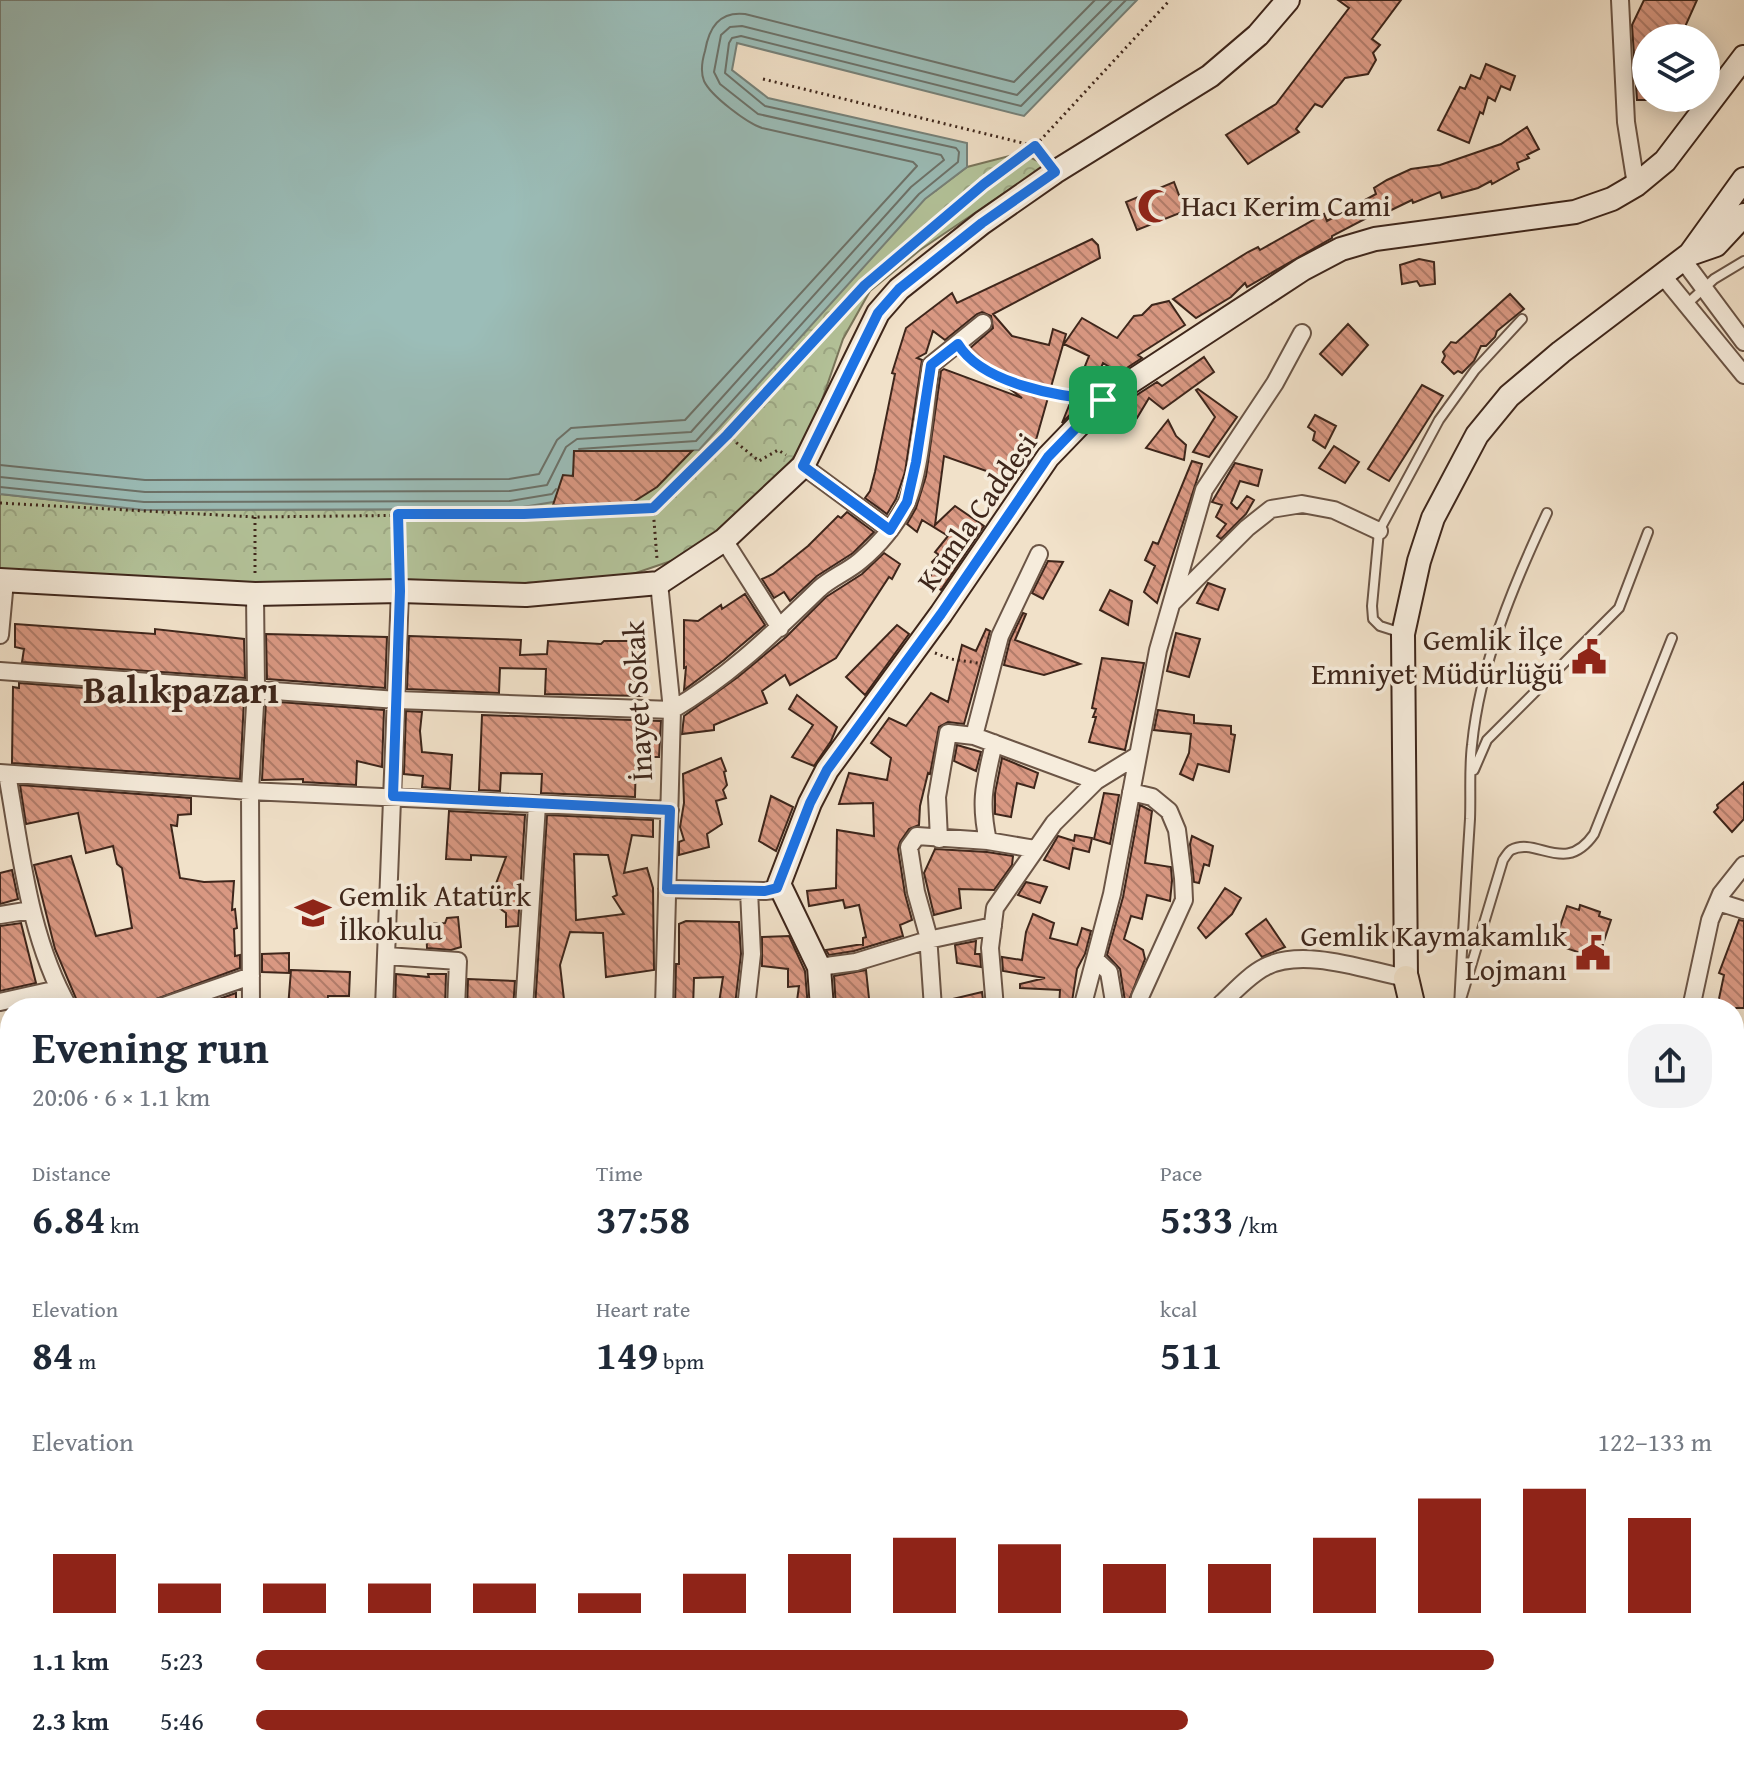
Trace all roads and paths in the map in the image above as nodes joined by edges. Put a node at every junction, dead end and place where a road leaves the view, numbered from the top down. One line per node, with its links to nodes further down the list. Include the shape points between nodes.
1 (1170, 0): 6 (path)
2 (1288, 0): 7 (street, via 1258,35 1210,76)
3 (1620, 0): 9 (street, via 1626,122)
4 (1744, 57): 9 (street, Kumla Caddesi, via 1665,161)
5 (763, 79): 6 (path)
6 (1035, 146): 7 (path); 23 (path, via 865,285)
7 (1055, 172): 24 (street, via 899,289 878,313)
8 (1744, 179): 11 (street)
9 (1636, 185): 22 (street, Kumla Caddesi, via 1575,212 1375,239 1341,249)
10 (1744, 215): 11 (street, via 1716,245)
11 (1686, 257): 13 (street); 14 (street)
12 (1744, 261): 14 (lane)
13 (1663, 276): 15 (street); 41 (street, via 1540,369 1477,435 1433,518)
14 (1704, 288): 15 (lane); 19 (street)
15 (1686, 304): 21 (street)
16 (1522, 319): 31 (lane, via 1439,420)
17 (983, 323): 20 (street)
18 (1302, 333): 39 (street, via 1204,490)
19 (1744, 342)
20 (958, 344): 22 (path, via 963,354 999,376 1076,398); 30 (street, via 931,365 907,502)
21 (1744, 375)
22 (1103, 400): 44 (street, Kumla Caddesi, via 1048,457)
23 (727, 435): 24 (path, via 759,461 778,450); 26 (path)
24 (803, 466): 30 (street); 33 (street)
25 (0, 503): 29 (path)
26 (653, 508): 28 (path); 36 (path)
27 (1547, 513): 54 (lane, via 1521,569 1489,663 1471,746)
28 (398, 514): 29 (path); 37 (path)
29 (255, 517): 38 (path)
30 (890, 530): 40 (street)
31 (1379, 531): 39 (street, via 1334,510 1302,504 1271,509); 41 (lane, via 1373,619)
32 (1648, 532): 54 (lane, via 1619,608 1487,740)
33 (724, 540): 36 (street); 40 (street)
34 (1039, 554): 45 (street)
35 (2, 580): 38 (street); 42 (street)
36 (659, 583): 37 (street, via 526,595); 49 (street, İnayet Sokak)
37 (400, 591): 38 (street); 48 (street)
38 (255, 594): 47 (street)
39 (1171, 604): 52 (street)
40 (780, 628): 49 (street, via 714,684)
41 (1403, 634): 78 (street)
42 (0, 635)
43 (1672, 638): 99 (lane, via 1585,846 1572,853 1511,850 1503,860)
44 (917, 645): 45 (path); 65 (street, Kumla Caddesi, via 827,770)
45 (991, 667): 50 (street)
46 (0, 671): 47 (street)
47 (256, 688): 48 (street); 56 (street)
48 (397, 700): 49 (street); 58 (street)
49 (672, 710): 60 (street, İnayet Sokak)
50 (974, 736): 51 (street); 61 (street, via 948,733 937,797)
51 (994, 743): 55 (street); 62 (street, via 982,792)
52 (1138, 755): 55 (street); 57 (street)
53 (3, 774): 56 (street); 69 (street)
54 (1471, 779): 98 (lane)
55 (1096, 781): 63 (street)
56 (250, 791): 58 (street); 77 (street)
57 (1131, 792): 75 (street); 94 (street, via 1152,797 1169,811 1177,830 1184,900)
58 (393, 796): 59 (street); 74 (street)
59 (537, 805): 60 (street); 86 (street)
60 (670, 810): 66 (street, İnayet Sokak)
61 (939, 839): 62 (street); 73 (street, via 917,836 909,847)
62 (988, 841): 63 (street)
63 (1035, 849): 72 (street, via 995,908)
64 (1744, 865): 68 (street)
65 (779, 884): 67 (street, via 774,890); 76 (street)
66 (667, 889): 67 (street); 87 (street, İnayet Sokak)
67 (749, 891): 88 (street, via 752,954)
68 (1718, 902): 70 (street); 100 (street)
69 (31, 910): 71 (street); 79 (street)
70 (1744, 910)
71 (0, 915)
72 (993, 926): 73 (street); 91 (street)
73 (928, 940): 76 (street, via 856,962); 90 (street)
74 (387, 956): 84 (street); 85 (street, via 458,961)
75 (1095, 959): 92 (street); 93 (street, via 1109,972)
76 (819, 967): 89 (street)
77 (251, 976): 82 (street); 83 (street)
78 (1406, 978): 95 (street, via 1292,958 1264,967); 96 (main road); 97 (main road)
79 (58, 989): 80 (street); 81 (street)
80 (18, 998)
81 (63, 998)
82 (187, 998)
83 (251, 998)
84 (385, 998)
85 (456, 998)
86 (525, 998)
87 (664, 998)
88 (747, 998)
89 (821, 998)
90 (932, 998)
91 (994, 998)
92 (1085, 998)
93 (1113, 998)
94 (1140, 998)
95 (1228, 998)
96 (1402, 998)
97 (1411, 998)
98 (1460, 998)
99 (1462, 998)
100 (1693, 998)

